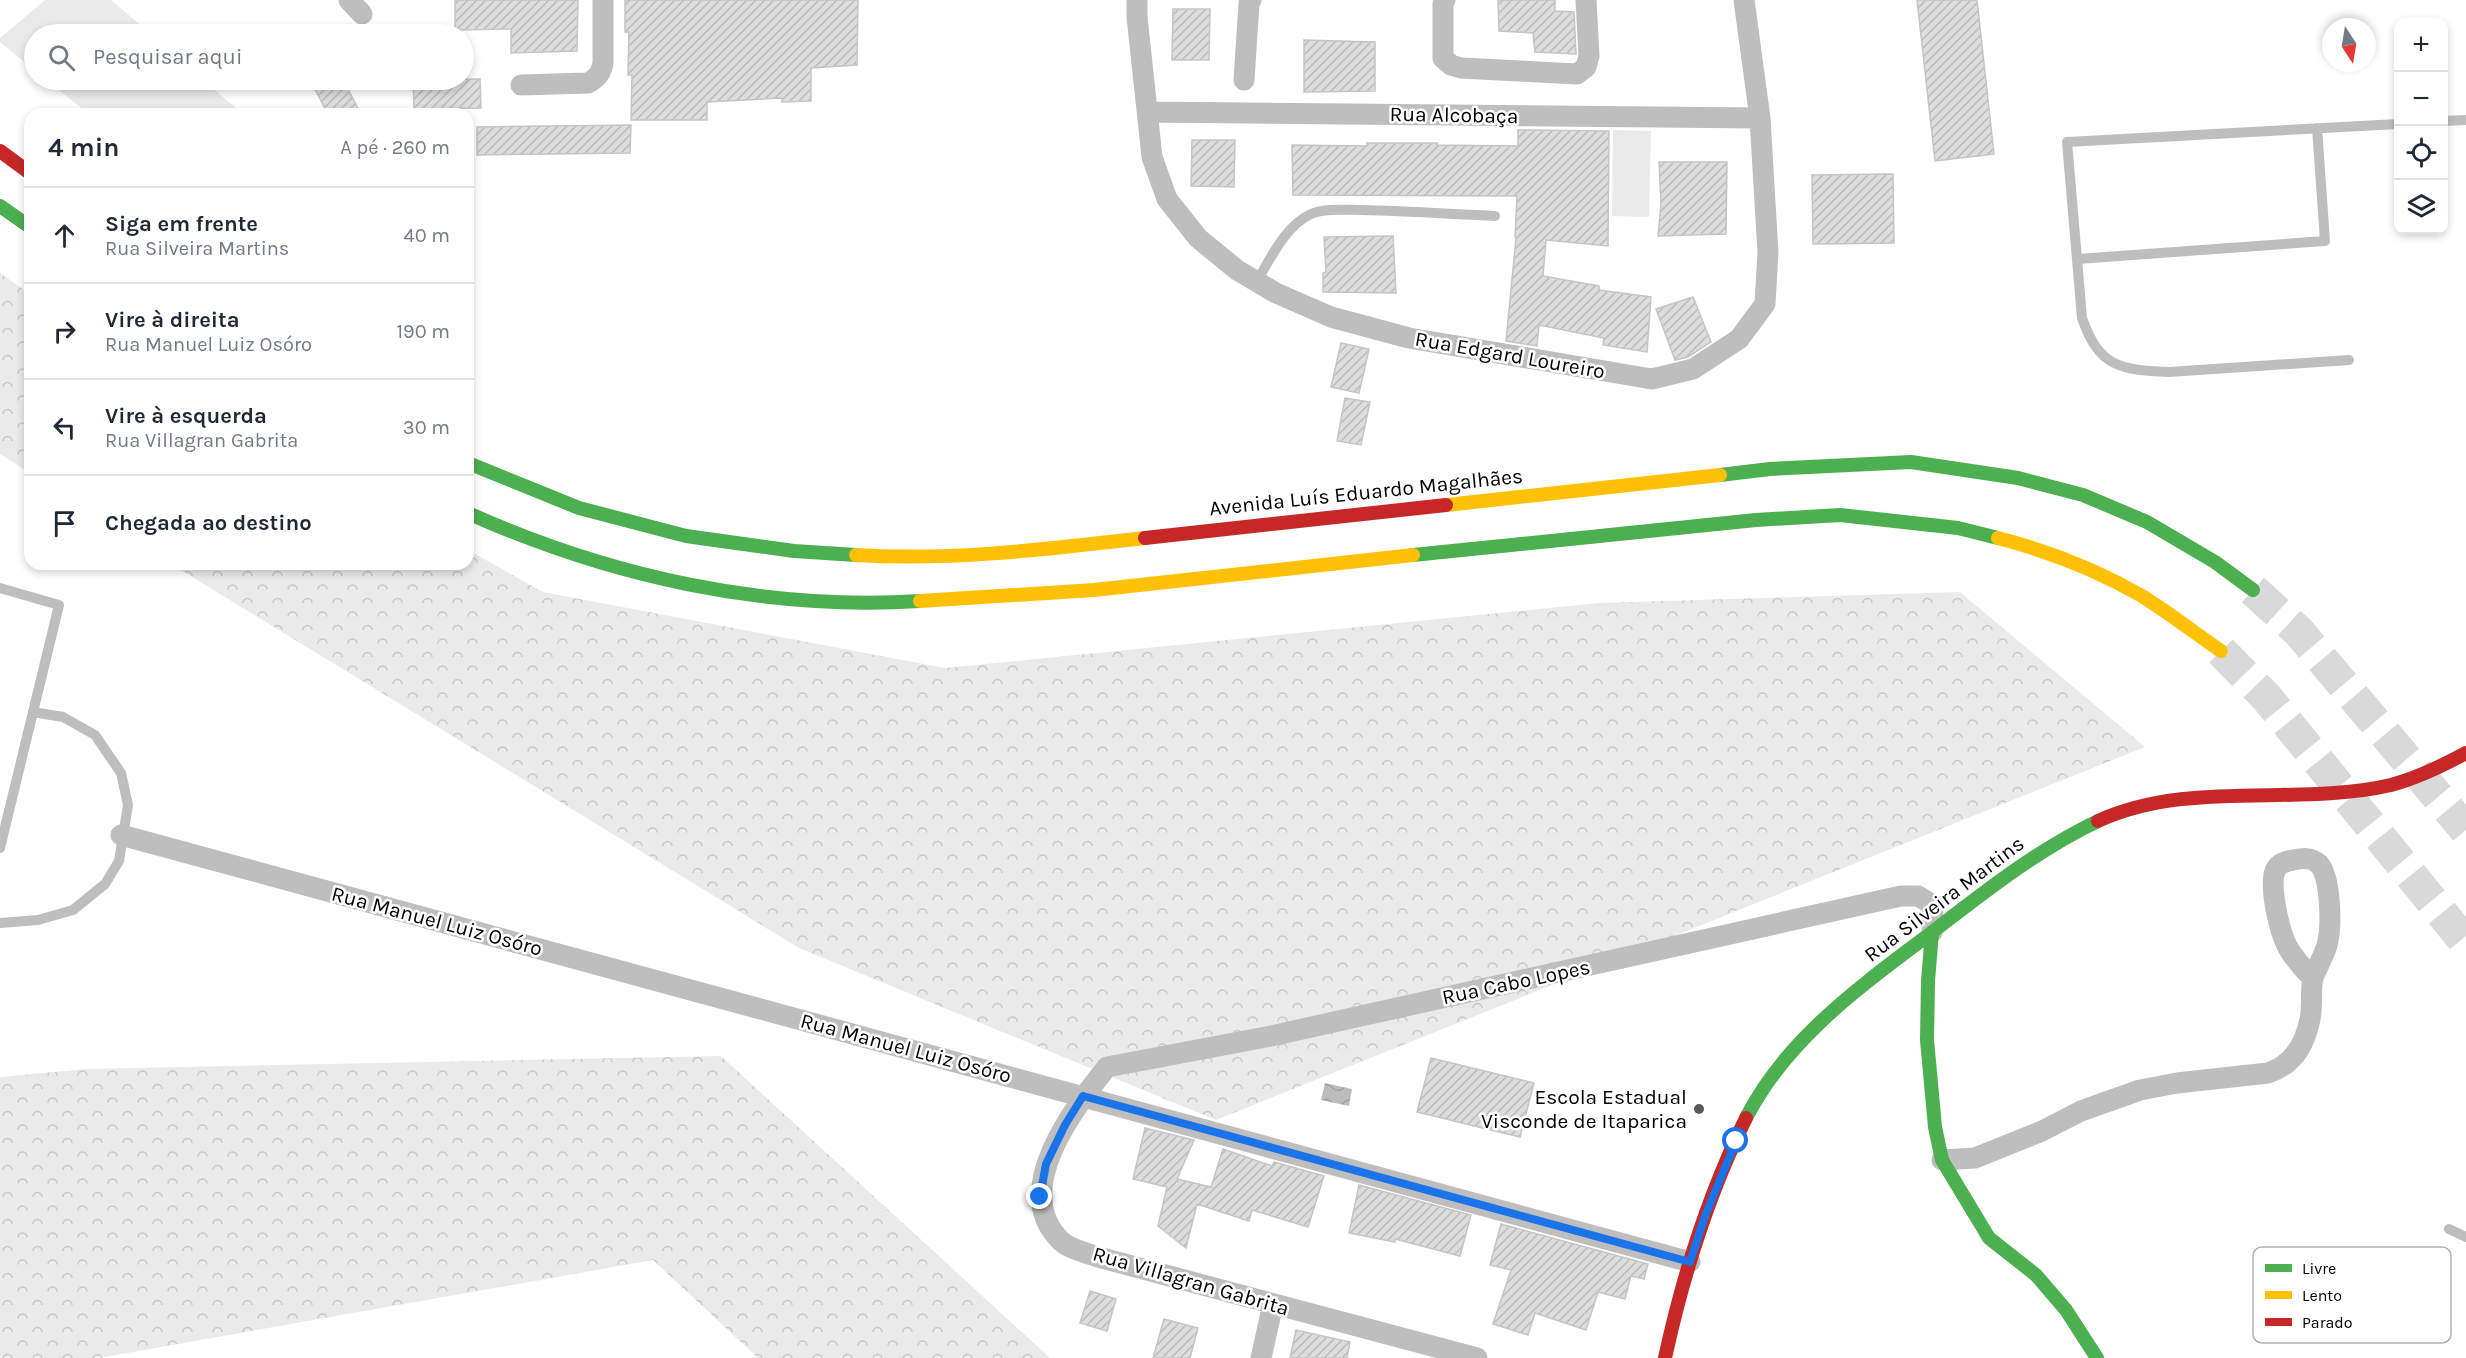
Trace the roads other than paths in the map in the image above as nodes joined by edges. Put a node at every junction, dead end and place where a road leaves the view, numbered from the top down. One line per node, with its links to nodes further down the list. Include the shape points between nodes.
1 (603, 0): 8 (street, via 603,63 596,79 588,83)
2 (1137, 0): 9 (street, Rua Edgard Loureiro)
3 (1251, 0): 7 (street)
4 (1445, 0): 5 (street, via 1443,58 1451,65 1577,74 1586,68 1588,56)
5 (1586, 0)
6 (1744, 0): 10 (street, Rua Edgard Loureiro)
7 (1244, 80)
8 (521, 86)
9 (1147, 112): 10 (street, Rua Alcobaça); 21 (street, Rua Edgard Loureiro, via 1152,157 1167,199 1198,238)
10 (1760, 118): 21 (street, Rua Edgard Loureiro, via 1768,253 1765,304 1739,339 1693,369 1652,379 1409,338 1331,316)
11 (2466, 120): 12 (lane)
12 (2448, 121)
13 (2394, 123): 14 (lane)
14 (2317, 128): 20 (lane, via 2325,241); 20 (lane, via 2067,142)
15 (0, 152): 16 (main road)
16 (24, 169)
17 (0, 206): 19 (main road)
18 (1495, 216): 21 (lane, via 1338,210 1312,213 1286,234)
19 (24, 223)
20 (2078, 260): 22 (lane, via 2082,318 2089,339 2099,353 2116,364 2141,371 2169,372)
21 (1257, 281)
22 (2349, 360)
23 (474, 465): 26 (main road, Avenida Luís Eduardo Magalhães, via 579,508 686,536 794,551 902,558 1048,549 1770,469 1911,462 2018,478 2084,495 2147,522 2215,562)
24 (474, 516): 27 (main road, via 537,542 648,577 825,603 909,602 1094,590 1613,533 1840,515 1958,528 2037,548 2099,573 2143,597)
25 (0, 588): 28 (lane, via 59,605)
26 (2253, 590)
27 (2221, 651)
28 (33, 712): 30 (lane, via 63,717 95,735 121,773 128,804); 31 (lane)
29 (2466, 753): 33 (main road, Rua Silveira Martins, via 2438,769 2361,790 2186,799 2126,811 2048,847)
30 (122, 835): 32 (lane, via 119,861 105,884 73,910 38,920); 35 (street, Rua Manuel Luiz Osóro)
31 (0, 848)
32 (0, 922)
33 (1932, 932): 35 (street, Rua Cabo Lopes, via 1933,905 1918,896 1901,896 1271,1036 1107,1066); 36 (main road, via 1927,1040); 39 (main road, Rua Silveira Martins, via 1828,1014 1795,1046 1762,1090 1720,1177)
34 (2313, 979): 34 (street, via 2327,945 2330,905 2320,865 2302,858 2283,862 2275,870 2274,881 2283,937); 36 (street, via 2310,1019 2302,1044 2292,1062 2280,1070 2140,1090 2081,1111 1975,1158)
35 (1083, 1096): 39 (street, Rua Manuel Luiz Osóro); 40 (street, Rua Villagran Gabrita, via 1046,1164 1040,1197 1047,1222 1062,1242 1098,1257)
36 (1942, 1160): 44 (main road, via 1989,1238 2036,1275 2066,1310)
37 (2449, 1229): 38 (lane)
38 (2466, 1237)
39 (1690, 1262): 43 (main road, Rua Silveira Martins)
40 (1273, 1304): 41 (street); 42 (street, Rua Villagran Gabrita)
41 (1261, 1358)
42 (1477, 1358)
43 (1665, 1358)
44 (2097, 1358)

